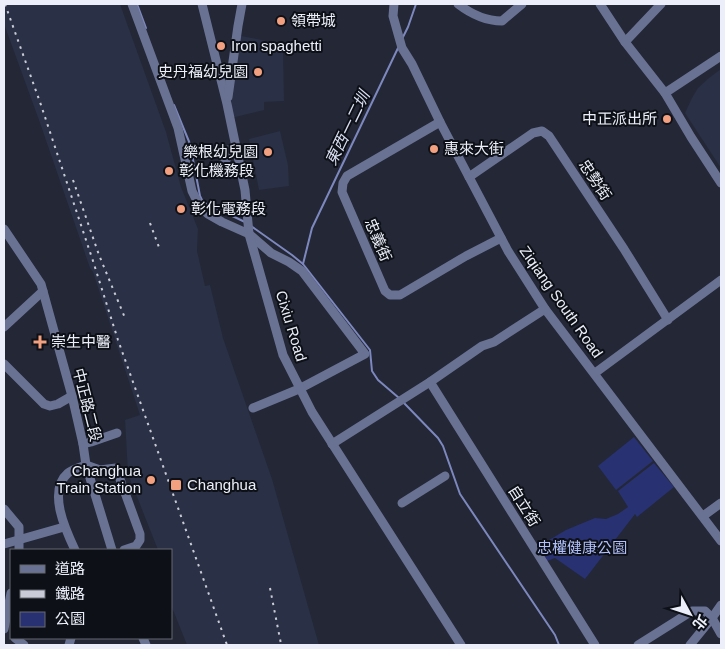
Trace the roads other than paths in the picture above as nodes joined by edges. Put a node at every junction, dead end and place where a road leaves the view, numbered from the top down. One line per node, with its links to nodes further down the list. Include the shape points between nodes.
1 (132, 4): 18 (street, via 178,128 192,191 200,207 222,222)
2 (202, 4): 12 (street, Cixiu Road)
3 (242, 4): 12 (street)
4 (394, 4): 13 (street, Ziqiang South Road, via 393,16 402,48)
5 (458, 4): 6 (street, via 466,11 502,21)
6 (522, 4)
7 (600, 4): 9 (street)
8 (661, 4): 9 (street)
9 (625, 42): 11 (street)
10 (721, 56): 11 (street)
11 (665, 94): 17 (street)
12 (227, 104): 14 (street, Cixiu Road)
13 (440, 122): 16 (street, Ziqiang South Road); 20 (street, 忠義街, via 347,176 343,184 342,192 385,291 390,295 400,295)
14 (236, 147): 15 (street, via 229,150); 18 (street, Cixiu Road)
15 (224, 161)
16 (469, 177): 20 (street, Ziqiang South Road); 24 (street, 忠勢街, via 533,133 542,132 549,136)
17 (721, 183)
18 (249, 228): 29 (street, Cixiu Road, via 283,355); 29 (street, via 271,253 302,271 364,354)
19 (4, 229): 22 (street, 中正路二段)
20 (501, 238): 23 (street, Ziqiang South Road)
21 (721, 280): 24 (street)
22 (43, 291): 25 (street); 30 (street, 中正路二段)
23 (545, 309): 27 (street, Ziqiang South Road); 28 (street, via 494,342 482,346)
24 (668, 320): 27 (street)
25 (4, 327)
26 (4, 364): 30 (street, via 44,404 58,404)
27 (595, 373): 40 (street, Ziqiang South Road)
28 (430, 382): 34 (street); 55 (street, 自立街)
29 (299, 388): 31 (street); 34 (street, Cixiu Road)
30 (72, 396): 33 (street, 中正路二段)
31 (254, 408)
32 (117, 433): 33 (street)
33 (84, 444): 35 (street, 中正路二段)
34 (332, 444): 54 (street, Cixiu Road)
35 (86, 465): 41 (street, 中正路二段, via 67,474 60,486 58,498); 47 (street); 48 (street, via 100,470 116,468 140,534 136,546)
36 (445, 476): 37 (street)
37 (402, 503)
38 (721, 503): 40 (street)
39 (4, 509): 42 (street, via 19,527)
40 (703, 516): 43 (street, Ziqiang South Road)
41 (64, 526): 42 (street); 46 (street, 中正路二段)
42 (19, 539): 44 (street); 45 (street)
43 (721, 541)
44 (4, 544)
45 (19, 549)
46 (75, 549)
47 (112, 549)
48 (127, 549)
49 (10, 598): 52 (street)
50 (721, 605): 51 (street)
51 (712, 618): 53 (street); 56 (street, via 705,611 692,611); 57 (street)
52 (4, 629)
53 (721, 634)
54 (461, 645)
55 (595, 645)
56 (638, 645)
57 (690, 645)

